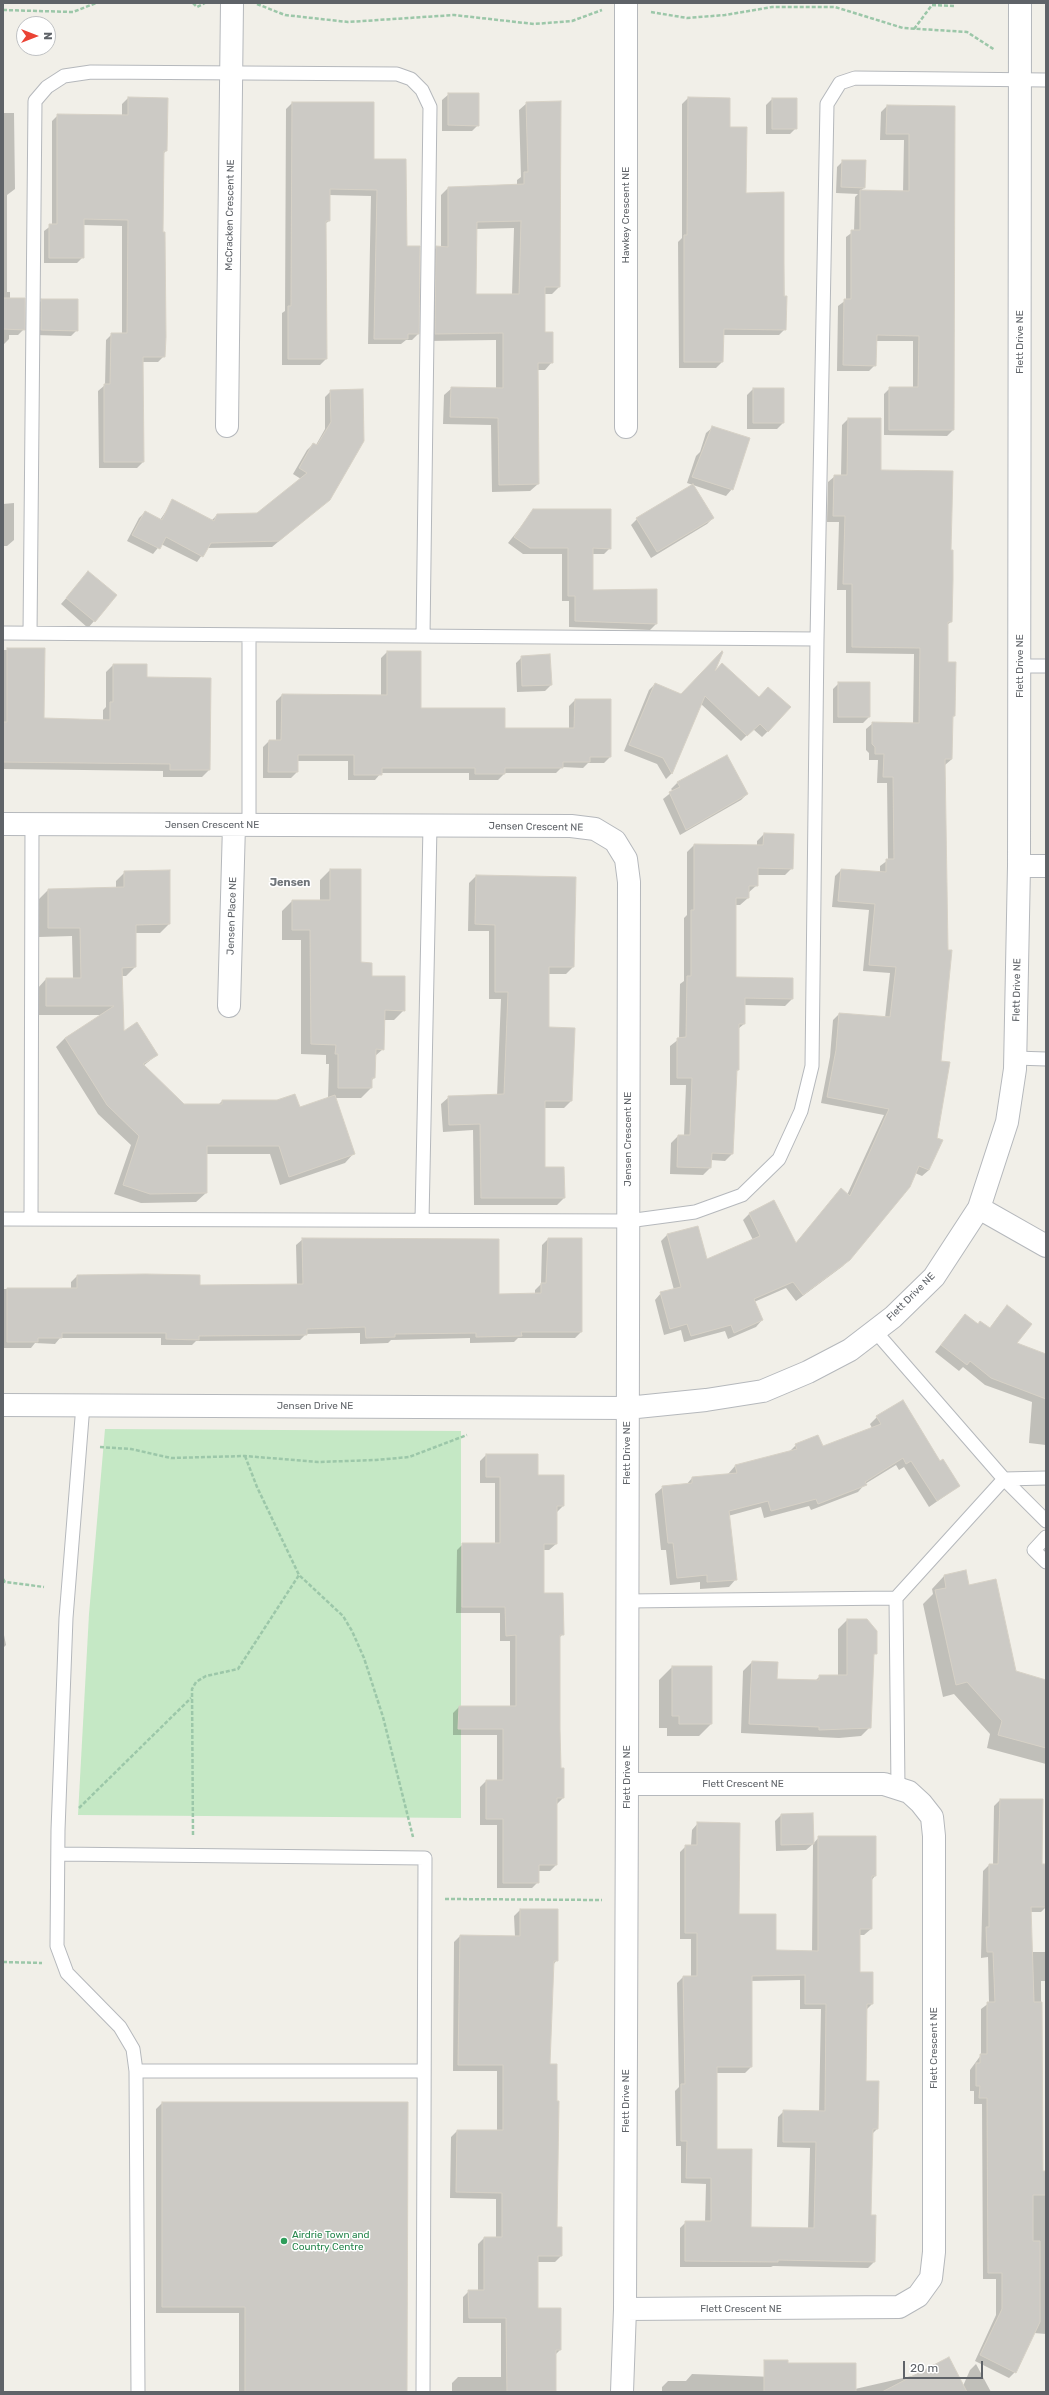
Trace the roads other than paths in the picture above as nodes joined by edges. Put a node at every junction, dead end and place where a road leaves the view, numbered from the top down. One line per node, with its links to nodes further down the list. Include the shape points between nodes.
1 (232, 3): 4 (street, McCracken Crescent NE)
2 (626, 3): 8 (street, Hawkey Crescent NE)
3 (1020, 3): 5 (street, Flett Drive NE)
4 (231, 74): 7 (street, McCracken Crescent NE); 10 (lane, via 91,72 64,76 47,87 35,101); 12 (lane, via 397,74 410,79 422,90 430,107)
5 (1020, 80): 6 (lane); 13 (lane, via 855,78 840,83 827,104); 14 (street, Flett Drive NE)
6 (1046, 80)
7 (227, 426)
8 (626, 427)
9 (3, 633): 10 (lane)
10 (30, 633): 11 (lane)
11 (249, 634): 12 (lane); 18 (lane)
12 (423, 636): 13 (lane)
13 (817, 639): 29 (lane, via 812,1066 801,1111 779,1159 742,1195 694,1212)
14 (1020, 666): 15 (lane); 20 (street, Flett Drive NE)
15 (1046, 666)
16 (3, 824): 17 (street, Jensen Crescent NE)
17 (32, 824): 18 (street, Jensen Crescent NE); 27 (lane)
18 (242, 825): 19 (street, Jensen Crescent NE); 22 (street, Jensen Place NE)
19 (430, 826): 28 (lane); 29 (street, Jensen Crescent NE, via 571,826 595,830 615,841 626,859 629,882)
20 (1019, 866): 21 (street); 23 (street, Flett Drive NE)
21 (1046, 866)
22 (229, 1006)
23 (1015, 1058): 24 (lane); 25 (street, Flett Drive NE, via 1007,1122)
24 (1046, 1059)
25 (979, 1208): 30 (street); 31 (street, Flett Drive NE, via 934,1277)
26 (3, 1219): 27 (lane)
27 (31, 1219): 28 (lane)
28 (422, 1220): 29 (lane)
29 (628, 1221): 34 (street, Jensen Crescent NE)
30 (1046, 1246)
31 (875, 1331): 34 (street, Flett Drive NE, via 843,1354 763,1391); 35 (lane)
32 (3, 1405): 33 (street, Jensen Drive NE)
33 (83, 1405): 34 (street, Jensen Drive NE); 44 (lane, via 66,1618)
34 (627, 1408): 41 (street, Flett Drive NE)
35 (1004, 1478): 36 (lane); 37 (lane); 40 (lane)
36 (1046, 1478)
37 (1046, 1521)
38 (1046, 1537): 39 (lane, via 1034,1550)
39 (1046, 1562)
40 (896, 1598): 41 (lane); 43 (lane)
41 (627, 1601): 42 (street, Flett Drive NE)
42 (627, 1784): 43 (street, Flett Crescent NE, via 884,1784); 47 (street, Flett Drive NE)
43 (898, 1788): 47 (street, Flett Crescent NE, via 909,1792 921,1803 932,1818 934,1836 934,2252 931,2278 918,2296 899,2307)
44 (58, 1854): 45 (lane, via 57,1946 62,1964 67,1973 126,2035 133,2048); 46 (lane, via 425,1858)
45 (136, 2071): 46 (lane); 48 (lane)
46 (423, 2071): 49 (lane)
47 (625, 2309): 50 (street, Flett Drive NE)
48 (138, 2392)
49 (423, 2392)
50 (622, 2392)

